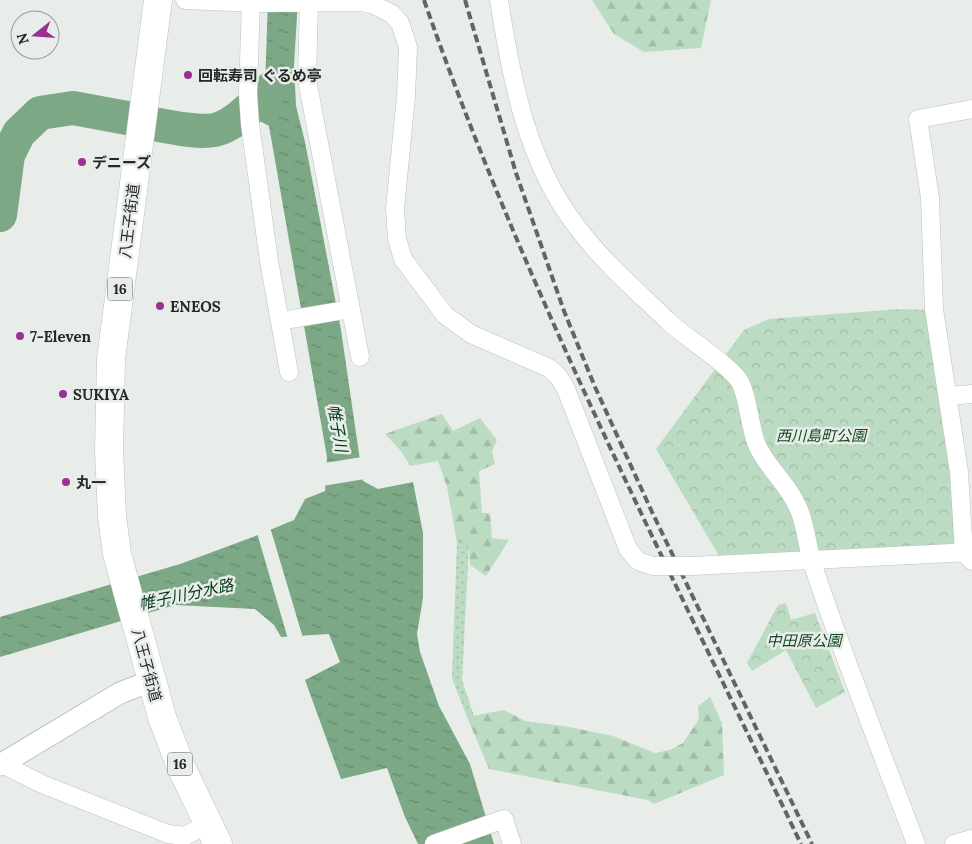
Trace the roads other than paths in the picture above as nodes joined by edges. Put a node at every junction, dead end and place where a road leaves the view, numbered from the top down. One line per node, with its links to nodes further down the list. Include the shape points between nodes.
1 (158, 0): 15 (highway, 八王子街道 / 16, via 110,385 110,475 117,554)
2 (185, 0): 5 (street)
3 (499, 0): 14 (street, via 508,58 524,116 538,158 558,197 597,252 678,331 741,382 750,427 758,448 799,509)
4 (307, 1): 5 (street); 7 (street, via 307,80); 14 (street, bridge, via 372,4 388,11 400,23 408,48 395,209 402,260 445,315 471,334 538,362 558,376 566,389 628,549 638,561 653,566 692,566)
5 (253, 2): 8 (street, via 248,94 250,124)
6 (972, 109): 12 (street, via 918,119 930,198 934,309)
7 (346, 310): 8 (street); 9 (street)
8 (284, 321): 10 (street)
9 (360, 357)
10 (289, 372)
11 (972, 394): 12 (street)
12 (949, 396): 13 (street)
13 (969, 555): 14 (street)
14 (812, 560): 21 (street)
15 (151, 681): 16 (street, via 120,693); 17 (highway, 八王子街道 / 16, via 181,767)
16 (1, 764): 17 (street, via 42,784 168,834)
17 (213, 834)
18 (972, 839): 22 (street)
19 (434, 844): 20 (street, via 504,819)
20 (512, 844)
21 (916, 844)
22 (954, 844)

